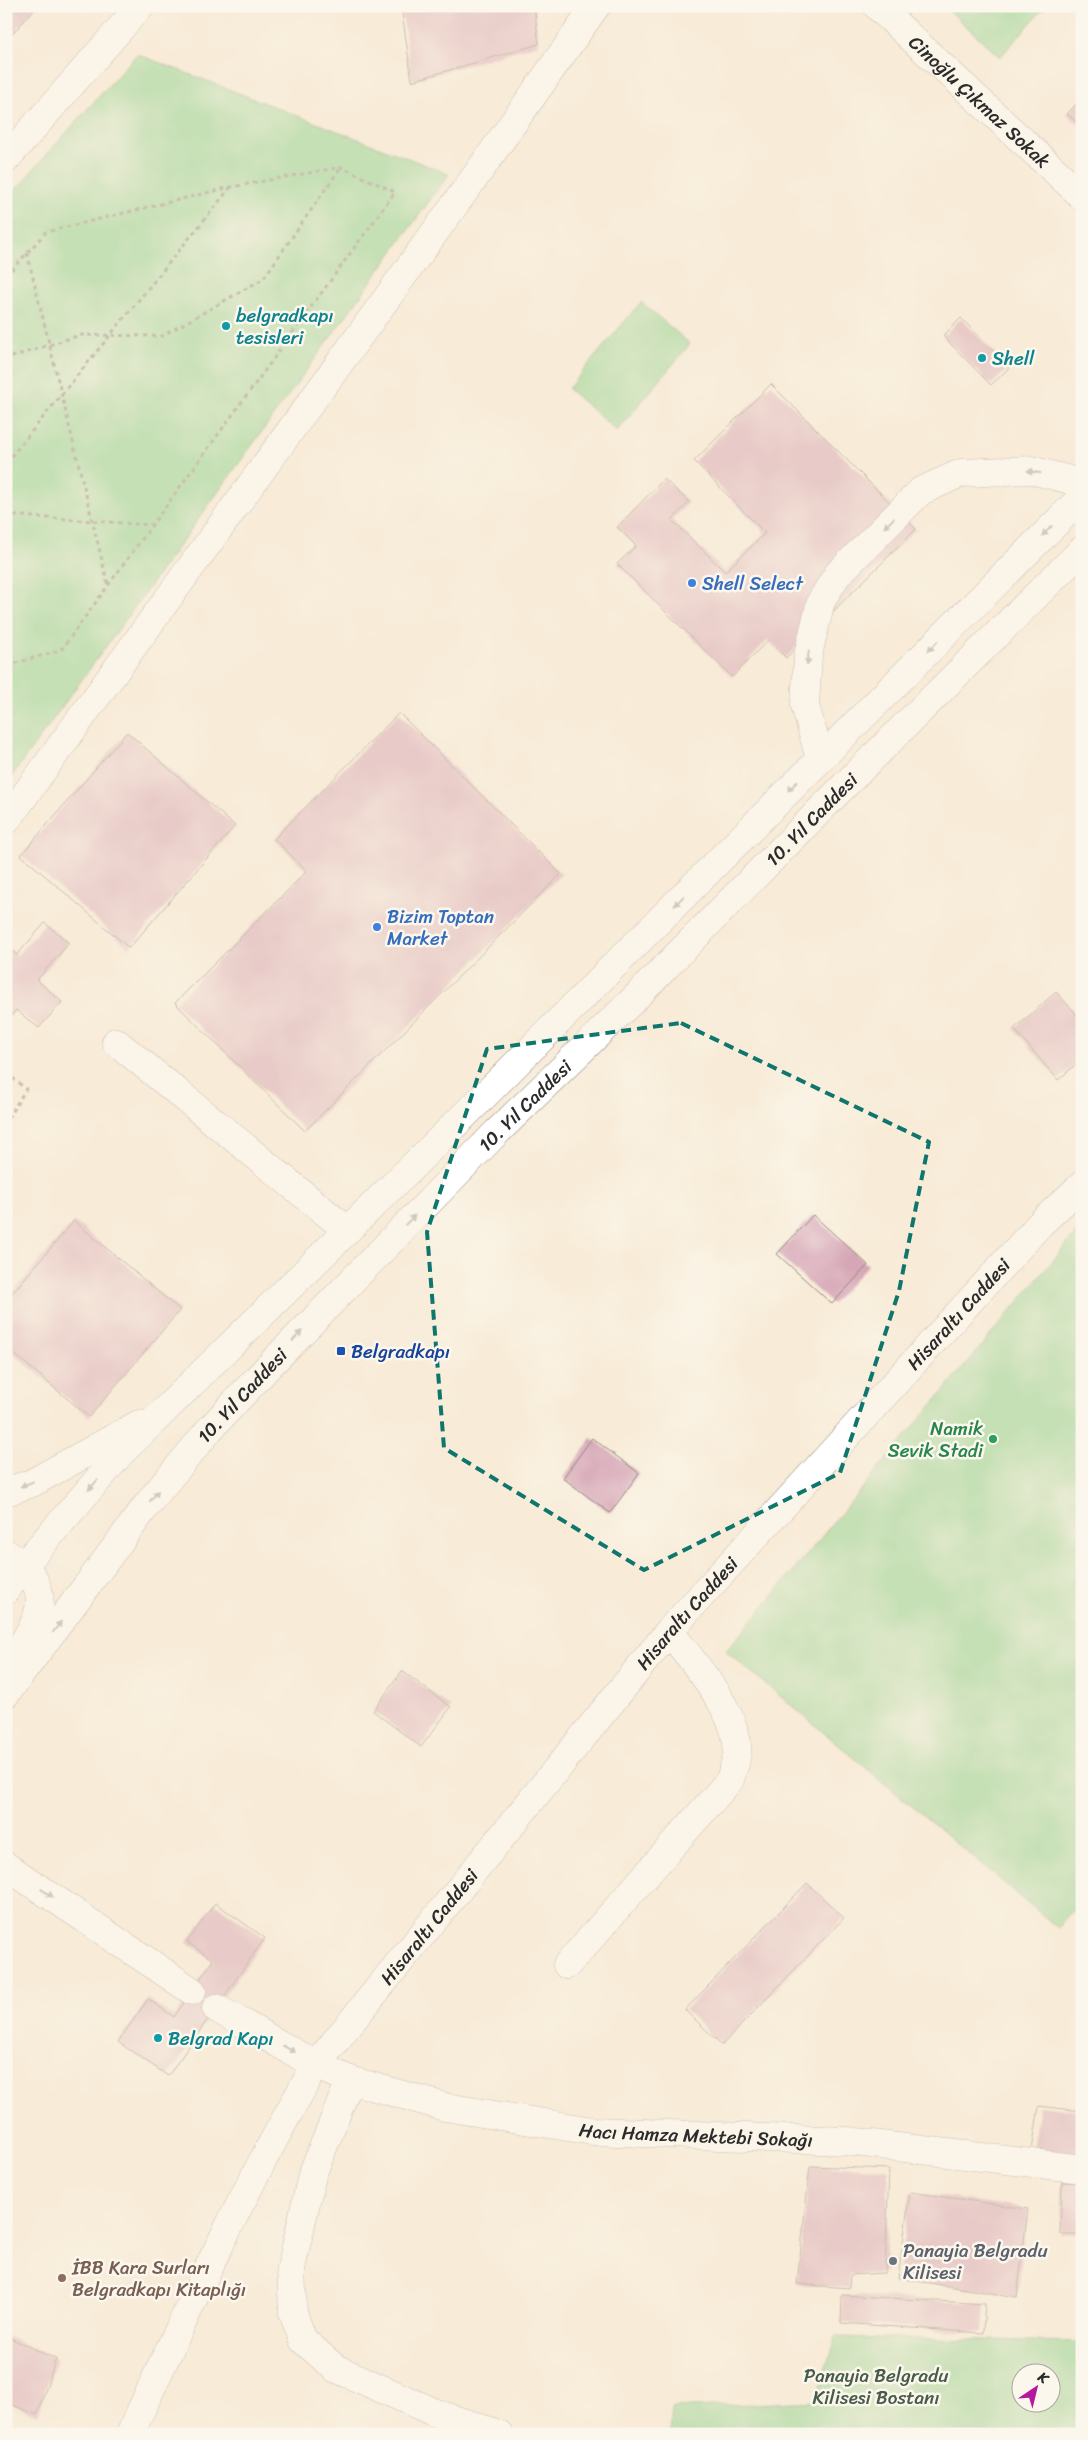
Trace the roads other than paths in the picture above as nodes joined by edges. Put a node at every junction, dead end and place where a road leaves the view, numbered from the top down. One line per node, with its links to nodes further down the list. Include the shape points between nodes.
1 (596, 6): 10 (street, via 475,178)
2 (877, 6): 5 (street, Cinoğlu Çıkmaz Sokak)
3 (144, 9): 4 (street)
4 (6, 159)
5 (1082, 196)
6 (1082, 483): 9 (street, one-way to 9, via 1031,470 961,473 921,491 837,575 821,601 808,655 805,705)
7 (1082, 497): 9 (street, 10. Yıl Caddesi, one-way to 9)
8 (1082, 550): 20 (street, 10. Yıl Caddesi, one-way to 8, via 150,1501 268,1366)
9 (820, 760): 13 (street, 10. Yıl Caddesi, one-way to 13)
10 (6, 821)
11 (116, 1042): 13 (street)
12 (1082, 1185): 18 (street, Hisaraltı Caddesi, via 1042,1223)
13 (347, 1230): 14 (street, 10. Yıl Caddesi)
14 (162, 1412): 15 (street, one-way to 15, via 32,1483); 16 (street, 10. Yıl Caddesi, one-way to 16)
15 (6, 1492)
16 (15, 1559): 17 (street, 10. Yıl Caddesi); 19 (street, via 36,1579 40,1610 8,1672)
17 (6, 1590)
18 (669, 1631): 22 (street, via 707,1681 731,1720 738,1752 730,1780); 25 (street, Hisaraltı Caddesi)
19 (6, 1687)
20 (6, 1694)
21 (6, 1866): 23 (street, one-way to 23)
22 (567, 1965)
23 (192, 1991)
24 (216, 2008): 25 (street, Hacı Hamza Mektebi Sokağı, one-way to 25)
25 (316, 2065): 26 (street, Hacı Hamza Mektebi Sokağı); 28 (street, Hisaraltı Caddesi, via 279,2128 191,2302)
26 (350, 2080): 27 (street, Hacı Hamza Mektebi Sokağı, via 445,2107 593,2131 847,2141); 29 (street, via 312,2175 291,2269 293,2313 303,2340 335,2368 438,2414)
27 (1082, 2169)
28 (130, 2434)
29 (499, 2434)

